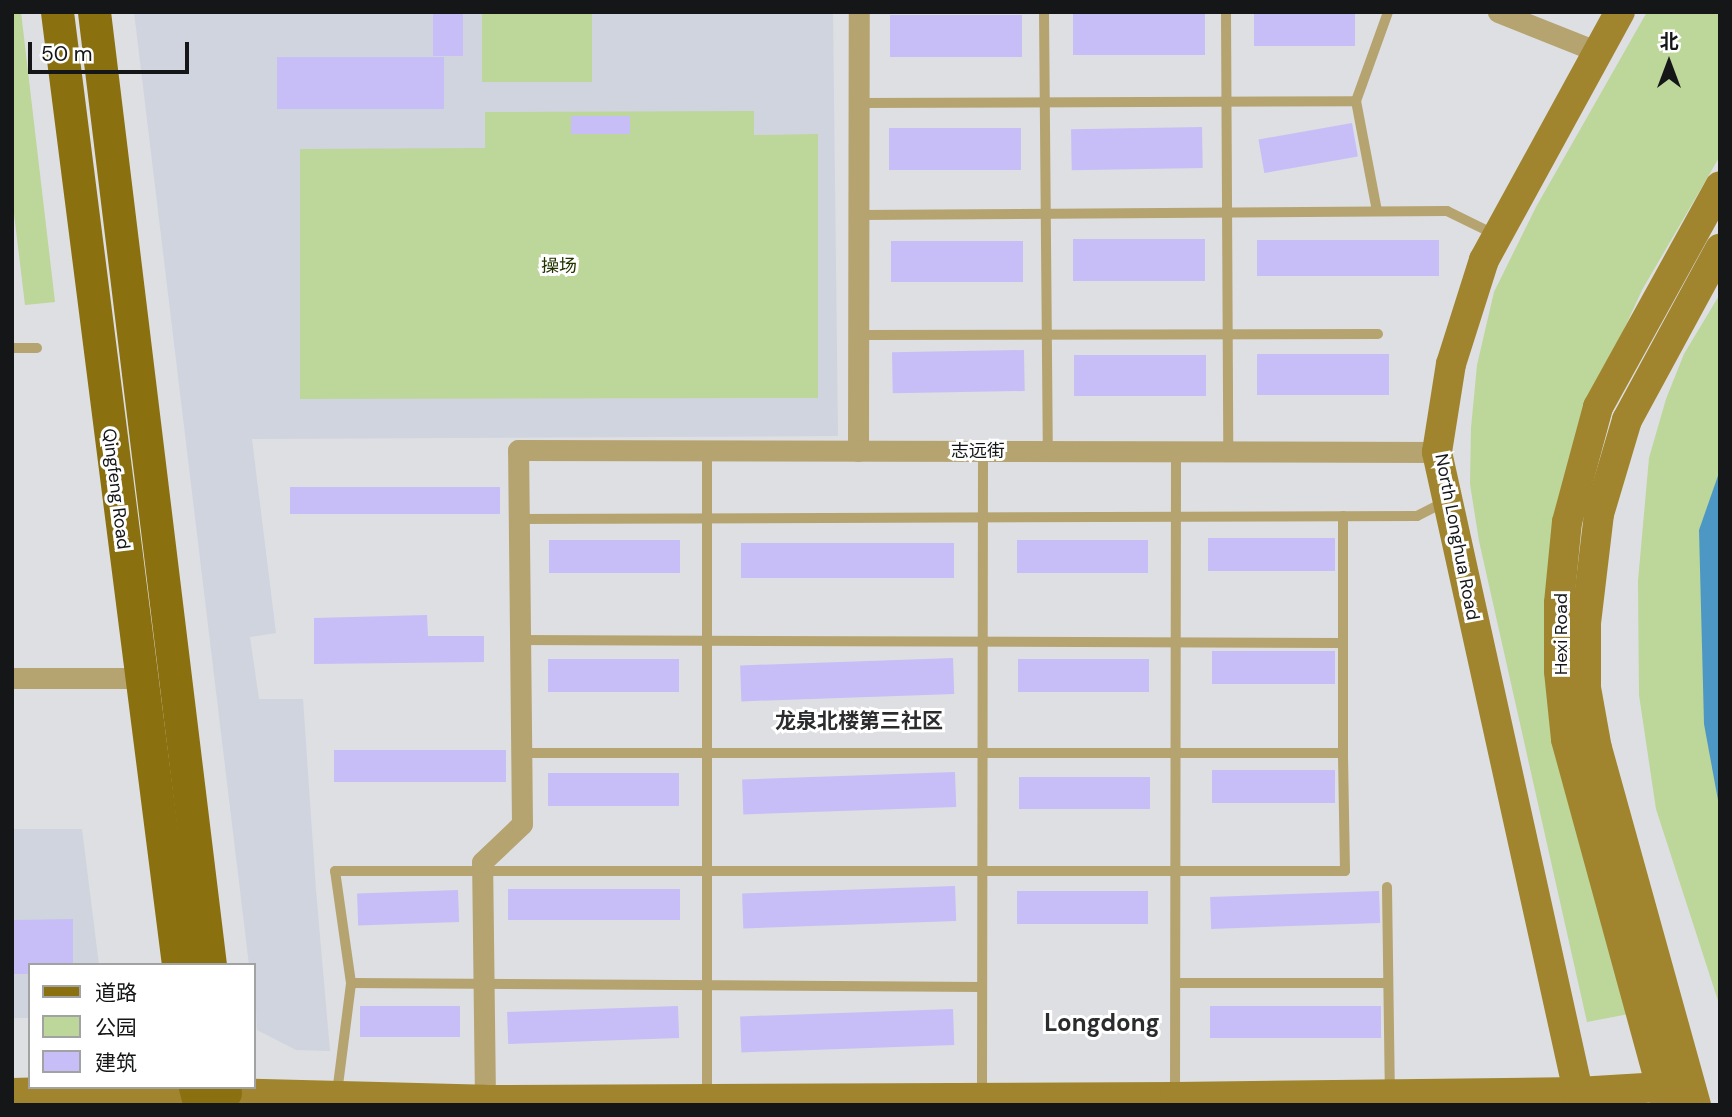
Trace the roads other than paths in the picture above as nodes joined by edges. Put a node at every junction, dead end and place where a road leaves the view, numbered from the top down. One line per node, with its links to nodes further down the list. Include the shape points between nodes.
1 (57, 12): 43 (main road, Qingfeng Road)
2 (94, 12): 55 (main road, Qingfeng Road)
3 (859, 12): 13 (street)
4 (1044, 12): 10 (lane)
5 (1226, 12): 12 (lane)
6 (1388, 12): 11 (lane)
7 (1498, 12): 9 (street)
8 (1620, 12): 9 (street, North Longhua Road)
9 (1598, 52): 19 (street, North Longhua Road)
10 (1045, 101): 12 (lane); 13 (lane); 17 (lane)
11 (1356, 101): 12 (lane); 15 (lane)
12 (1226, 102): 16 (lane)
13 (859, 103): 18 (street)
14 (1720, 186): 65 (street, Hexi Road, via 1598,407 1567,522 1559,603 1566,739)
15 (1377, 211): 16 (lane); 19 (lane, via 1447,211)
16 (1227, 212): 17 (lane); 22 (lane)
17 (1046, 214): 18 (lane); 21 (lane)
18 (859, 215): 24 (street)
19 (1497, 236): 33 (street, North Longhua Road, via 1484,260 1451,364)
20 (1720, 249): 65 (street, Hexi Road, via 1627,420 1600,514 1586,623 1587,688 1597,749)
21 (1047, 334): 22 (lane); 24 (lane); 30 (lane)
22 (1228, 334): 23 (lane); 32 (lane)
23 (1378, 334)
24 (858, 335): 28 (street)
25 (12, 348): 26 (lane)
26 (37, 348)
27 (707, 450): 28 (street, 志远街); 36 (street, 志远街, via 518,450); 38 (lane)
28 (858, 450): 29 (street, 志远街)
29 (983, 451): 30 (street, 志远街); 39 (lane)
30 (1048, 451): 31 (street, 志远街)
31 (1176, 452): 32 (street, 志远街); 40 (lane)
32 (1228, 452): 33 (street, 志远街)
33 (1437, 452): 34 (street, North Longhua Road)
34 (1446, 501): 35 (lane, via 1417,516); 69 (street, North Longhua Road)
35 (1343, 516): 36 (lane); 41 (lane)
36 (519, 519): 37 (street)
37 (519, 640): 38 (lane); 44 (street)
38 (707, 640): 39 (lane); 45 (lane)
39 (982, 641): 40 (lane); 46 (lane)
40 (1176, 642): 41 (lane); 47 (lane)
41 (1343, 643): 48 (lane)
42 (12, 678): 43 (street)
43 (139, 678): 54 (main road, Qingfeng Road)
44 (521, 753): 45 (lane); 51 (street, via 522,824 482,862)
45 (707, 753): 46 (lane); 52 (lane)
46 (982, 753): 47 (lane); 50 (lane)
47 (1176, 753): 48 (lane); 49 (lane)
48 (1343, 753): 49 (lane, via 1345,871)
49 (1176, 871): 50 (lane); 57 (lane)
50 (982, 872): 52 (lane); 61 (lane)
51 (482, 873): 52 (lane); 56 (lane, via 335,871); 59 (street)
52 (707, 873): 60 (lane)
53 (1387, 887): 58 (lane)
54 (178, 963)
55 (209, 963)
56 (351, 983): 59 (lane); 66 (lane)
57 (1175, 983): 58 (lane); 67 (lane)
58 (1388, 983): 64 (lane)
59 (483, 984): 60 (lane); 71 (street)
60 (707, 985): 61 (lane); 70 (lane)
61 (982, 987): 68 (lane)
62 (12, 1093): 63 (street)
63 (202, 1093): 66 (street)
64 (1390, 1094): 69 (street); 72 (street)
65 (1677, 1094): 69 (street)
66 (337, 1096): 71 (street)
67 (1175, 1097): 72 (street); 73 (street)
68 (982, 1098): 73 (street); 75 (street)
69 (1579, 1098)
70 (707, 1099): 74 (street); 75 (street)
71 (485, 1100): 74 (street)
72 (1287, 1100)
73 (1048, 1101)
74 (624, 1102)
75 (860, 1102)

